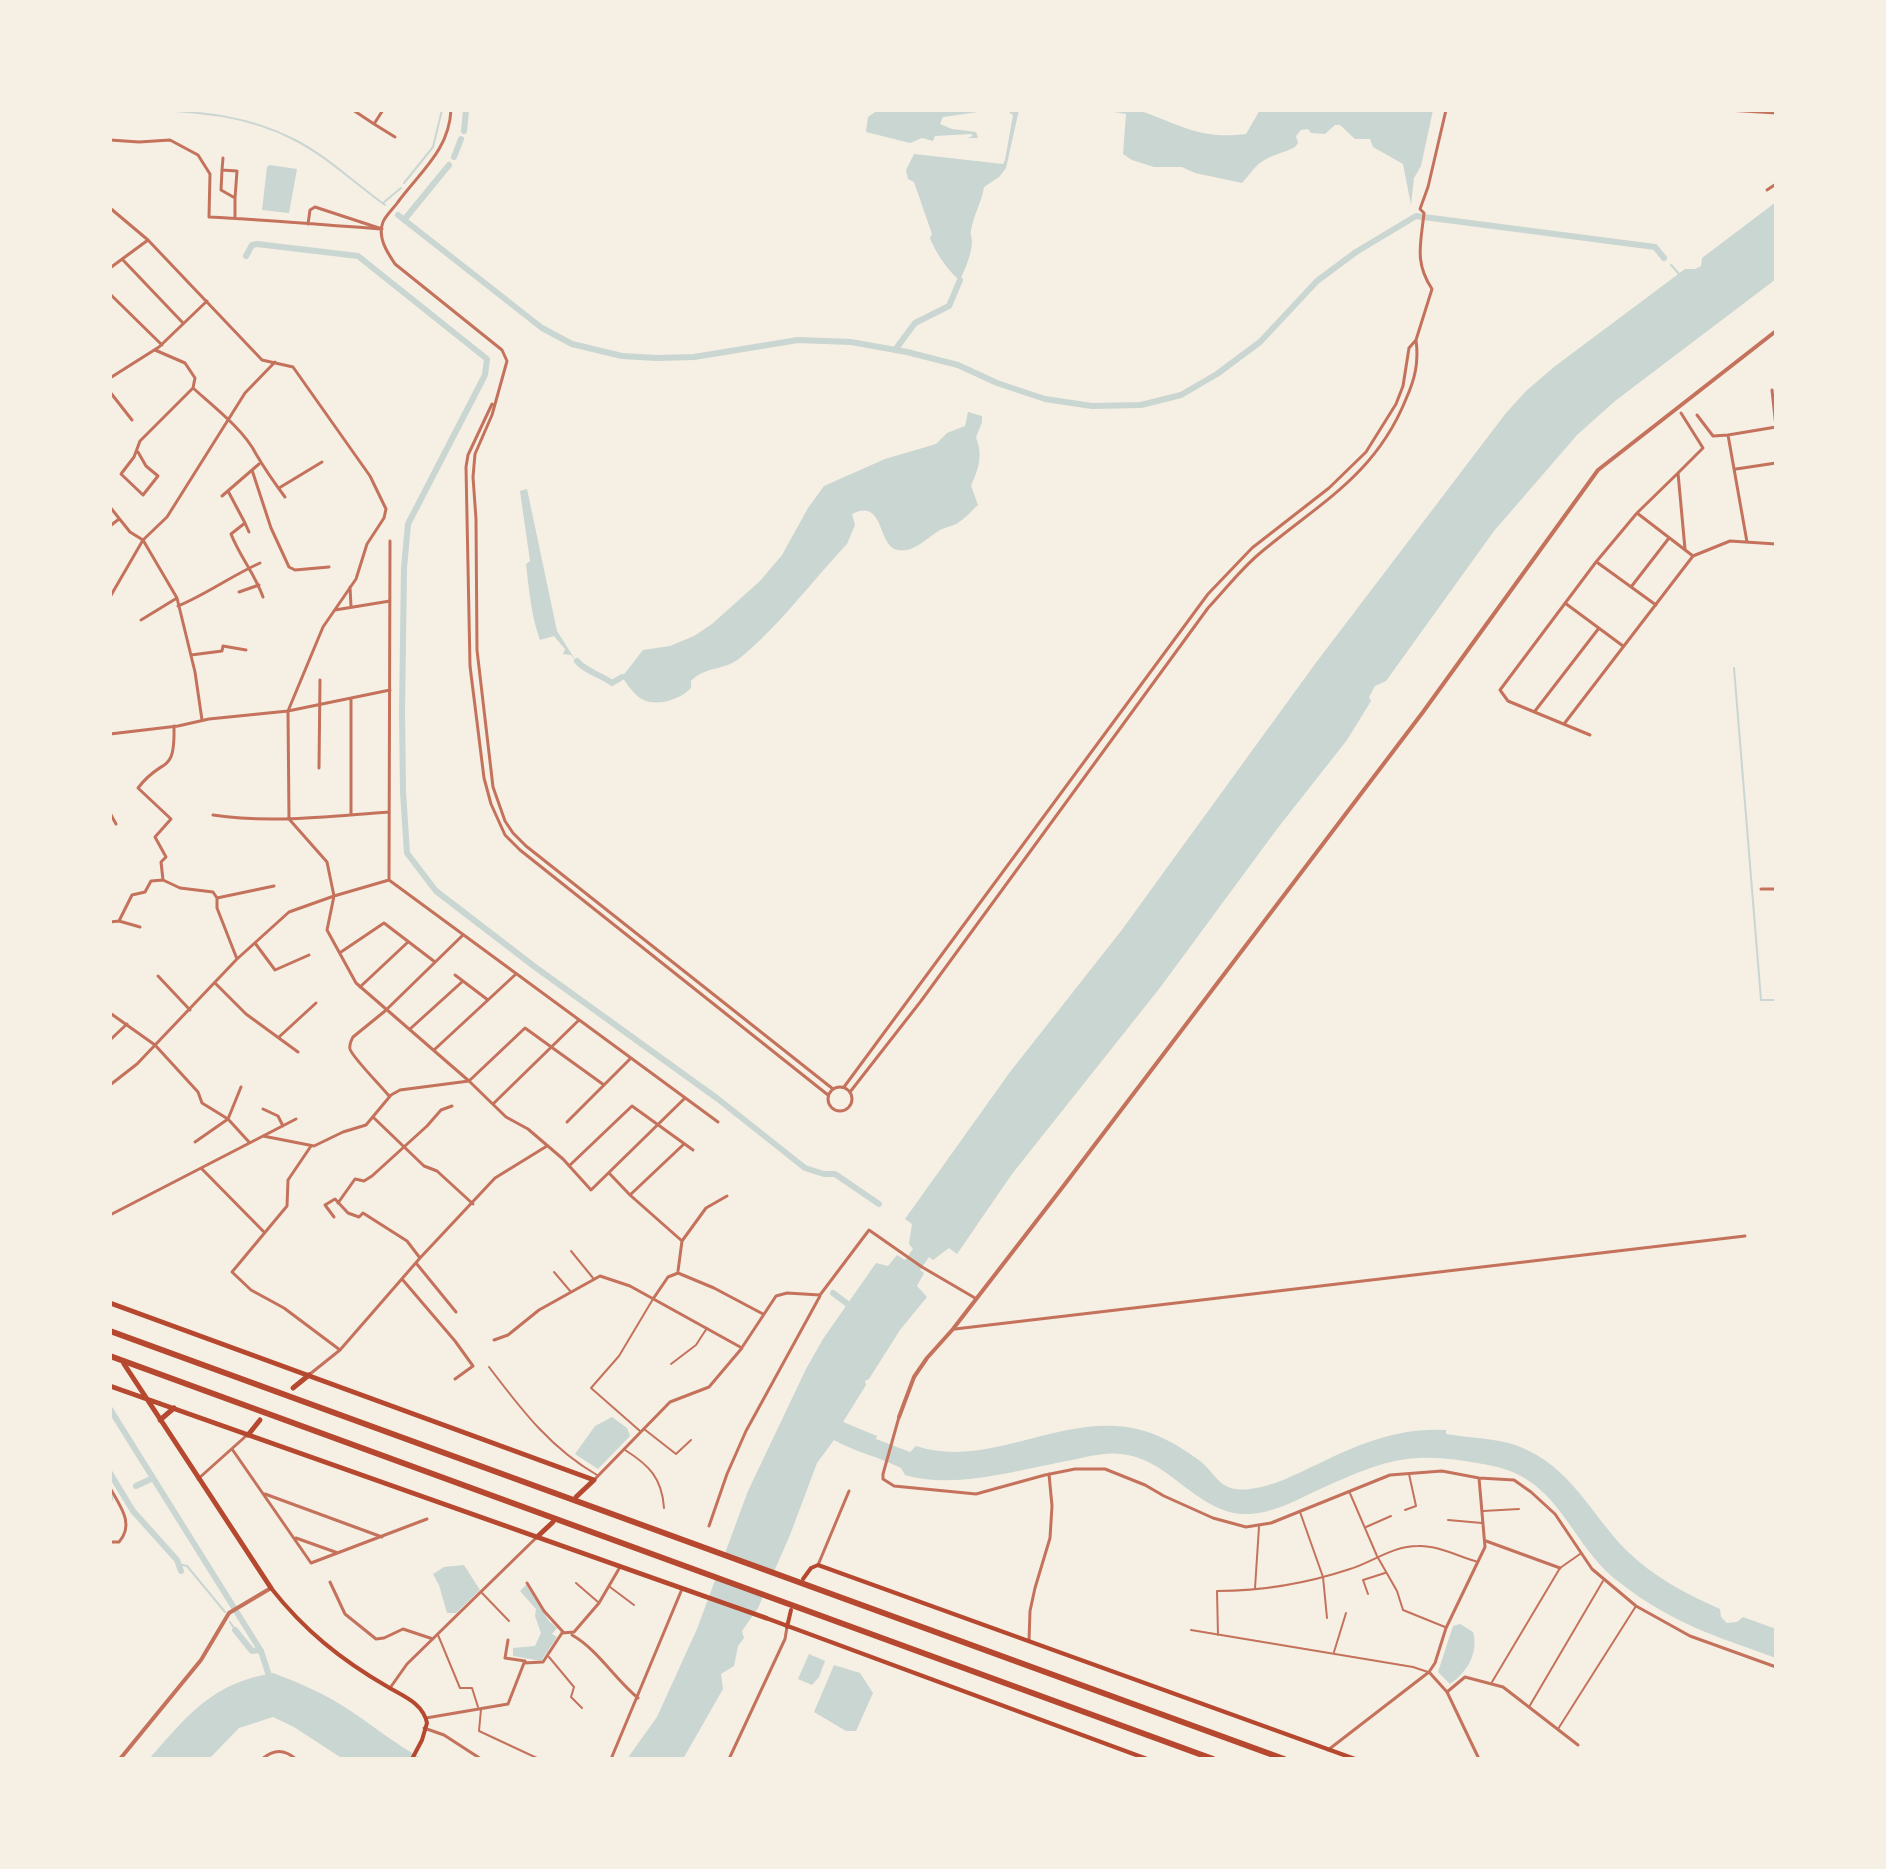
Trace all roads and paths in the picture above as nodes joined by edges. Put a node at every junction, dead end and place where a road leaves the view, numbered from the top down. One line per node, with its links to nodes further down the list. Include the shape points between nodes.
1 (353, 110): 7 (street)
2 (383, 110): 7 (street)
3 (451, 110): 18 (street, via 449,132 439,152)
4 (1446, 110): 26 (street, via 1420,209 1424,213 1419,258 1432,289)
5 (1727, 110): 6 (street)
6 (1776, 113)
7 (374, 124): 8 (street)
8 (395, 137)
9 (110, 140): 16 (street, via 181,144 209,170 209,217)
10 (223, 158): 11 (street)
11 (222, 170): 14 (street, via 221,190); 14 (street, via 237,171)
12 (1776, 184): 13 (street)
13 (1767, 190)
14 (235, 198): 16 (street)
15 (110, 208): 19 (street)
16 (235, 218): 17 (street)
17 (308, 224): 18 (street); 18 (street, via 315,207)
18 (382, 229): 36 (street, via 384,247 395,264 502,350 507,361)
19 (148, 240): 20 (street); 23 (street)
20 (122, 259): 21 (street); 24 (street)
21 (110, 268)
22 (110, 294): 27 (street)
23 (207, 301): 24 (street); 29 (street, via 262,360)
24 (183, 323): 27 (street)
25 (1776, 331): 208 (street, via 1598,470 1423,712)
26 (1416, 340): 31 (street, via 1409,348); 32 (street)
27 (162, 345): 28 (street)
28 (155, 350): 30 (street); 33 (street, via 185,363 195,378)
29 (275, 362): 40 (street); 76 (street, via 293,367 370,476 386,509)
30 (110, 378)
31 (1404, 383): 32 (street); 73 (street, via 1366,452)
32 (1412, 385): 74 (street, via 1390,432 1358,475)
33 (193, 388): 40 (street); 43 (street, via 140,441 121,474 143,495 158,476)
34 (1772, 390): 41 (street)
35 (110, 392): 39 (street)
36 (494, 401): 66 (street, via 468,455); 67 (street, via 475,454)
37 (1681, 413): 49 (street, via 1703,448)
38 (1697, 415): 42 (street, via 1713,436)
39 (132, 420)
40 (228, 420): 46 (street, via 257,454); 61 (street, via 167,517)
41 (1776, 428): 42 (street)
42 (1728, 435): 47 (street)
43 (138, 452)
44 (322, 462): 50 (street)
45 (1776, 463): 47 (street)
46 (259, 464): 48 (street); 50 (street)
47 (1734, 469): 63 (street)
48 (252, 470): 51 (street); 71 (street, via 289,567)
49 (1678, 473): 55 (street); 65 (street)
50 (279, 488): 53 (street)
51 (228, 491): 52 (street); 57 (street)
52 (222, 496)
53 (285, 497)
54 (110, 507): 56 (street)
55 (1637, 513): 60 (street); 69 (street)
56 (119, 519): 58 (street); 61 (street)
57 (245, 523): 59 (street); 72 (street, via 231,534)
58 (110, 526)
59 (249, 532)
60 (1669, 538): 65 (street); 77 (street)
61 (143, 540): 79 (street); 81 (street)
62 (390, 541): 82 (street)
63 (1747, 542): 64 (street); 68 (street, via 1730,541)
64 (1776, 544)
65 (1685, 549): 68 (street)
66 (469, 552): 67 (street); 96 (street)
67 (476, 552): 95 (street)
68 (1693, 556): 84 (street)
69 (1596, 562): 77 (street); 83 (street)
70 (260, 563): 72 (street)
71 (329, 567)
72 (250, 568): 75 (street); 85 (street)
73 (1231, 568): 74 (street); 106 (street)
74 (1238, 575): 107 (street)
75 (259, 585): 78 (street); 80 (street)
76 (350, 587): 86 (street); 87 (street)
77 (1631, 587): 84 (street)
78 (239, 592)
79 (110, 595)
80 (263, 597)
81 (177, 598): 85 (street); 88 (street)
82 (390, 601): 86 (street); 94 (street)
83 (1565, 603): 89 (street); 100 (street, via 1500,690 1508,701)
84 (1656, 605): 90 (street)
85 (178, 606): 92 (street)
86 (351, 607): 87 (street)
87 (335, 610): 99 (street)
88 (141, 620)
89 (1599, 628): 90 (street); 100 (street)
90 (1623, 647): 102 (street)
91 (246, 650): 92 (street, via 223,646 222,651)
92 (191, 655): 101 (street)
93 (320, 680): 98 (street)
94 (390, 690): 97 (street); 109 (street)
95 (480, 693): 96 (street); 115 (street, via 493,787 505,821)
96 (473, 694): 116 (street, via 491,804 505,835)
97 (351, 698): 98 (street); 112 (street)
98 (319, 704): 99 (street); 108 (street)
99 (288, 711): 101 (street); 113 (street)
100 (1535, 712): 102 (street)
101 (202, 720): 103 (street)
102 (1564, 724): 105 (street)
103 (174, 726): 104 (street); 117 (street, via 171,761 138,788 171,819 155,837 166,857 161,862)
104 (110, 734)
105 (1590, 735)
106 (1085, 759): 107 (street); 124 (street)
107 (1093, 765): 127 (street)
108 (319, 768)
109 (389, 812): 112 (street); 118 (street)
110 (110, 813): 114 (street)
111 (213, 815): 113 (street)
112 (351, 815): 113 (street)
113 (289, 819): 122 (street, via 327,862)
114 (116, 824)
115 (541, 858): 116 (street); 139 (street)
116 (536, 863): 141 (street)
117 (163, 880): 123 (street, via 213,892); 125 (street, via 151,881 145,892 132,895)
118 (389, 880): 122 (street); 129 (street)
119 (274, 886): 123 (street)
120 (1761, 889): 121 (street)
121 (1776, 889)
122 (334, 896): 131 (street, via 289,912); 132 (street, via 327,930)
123 (217, 898): 134 (street)
124 (968, 919): 127 (street); 163 (street)
125 (119, 921): 126 (street); 128 (street)
126 (110, 922)
127 (975, 925): 165 (street)
128 (140, 927)
129 (463, 935): 135 (street); 136 (street)
130 (408, 942): 132 (street, via 384,923); 135 (street); 143 (street)
131 (255, 943): 133 (street, via 275,970); 134 (street)
132 (339, 953): 143 (street)
133 (309, 955)
134 (237, 959): 142 (street)
135 (435, 962): 147 (street)
136 (516, 974): 144 (street); 149 (street)
137 (455, 975): 140 (street)
138 (158, 976): 146 (street)
139 (690, 976): 141 (street); 164 (street)
140 (463, 981): 144 (street); 151 (street)
141 (686, 982): 166 (street)
142 (215, 983): 146 (street); 152 (street)
143 (360, 987): 147 (street)
144 (488, 1000): 156 (street)
145 (316, 1003): 152 (street)
146 (190, 1010): 154 (street)
147 (385, 1011): 151 (street); 167 (street, via 353,1037 350,1049)
148 (110, 1013): 150 (street)
149 (579, 1020): 155 (street); 158 (street)
150 (127, 1024): 153 (street); 154 (street)
151 (408, 1031): 156 (street)
152 (279, 1037): 157 (street)
153 (110, 1040)
154 (155, 1045): 160 (street); 173 (street, via 202,1103)
155 (551, 1047): 159 (street, via 525,1028); 161 (street); 169 (street)
156 (433, 1051): 159 (street)
157 (298, 1052)
158 (631, 1058): 161 (street); 168 (street)
159 (469, 1081): 167 (street, via 400,1090); 169 (street)
160 (110, 1085)
161 (604, 1085): 175 (street)
162 (241, 1087): 173 (street)
163 (844, 1087): 164 (street); 165 (street)
164 (833, 1089): 166 (street)
165 (850, 1092): 166 (street, via 851,1104 841,1111 830,1107)
166 (828, 1095)
167 (390, 1097): 172 (street)
168 (685, 1098): 176 (street); 177 (street)
169 (493, 1104): 184 (street)
170 (452, 1106): 185 (street, via 441,1110)
171 (263, 1109): 178 (street, via 278,1116)
172 (374, 1118): 183 (street); 185 (street)
173 (228, 1119): 180 (street); 181 (street)
174 (296, 1119): 178 (street)
175 (567, 1122)
176 (718, 1122)
177 (657, 1125): 182 (street); 187 (street, via 632,1106); 189 (street)
178 (283, 1126): 179 (street)
179 (263, 1136): 181 (street); 183 (street)
180 (195, 1142)
181 (249, 1142): 188 (street)
182 (684, 1144): 186 (street); 190 (street)
183 (311, 1146): 196 (street, via 288,1180 287,1206)
184 (547, 1146): 187 (street); 193 (street, via 495,1178)
185 (404, 1147): 192 (street, via 367,1180 355,1179); 193 (street)
186 (693, 1150)
187 (569, 1166): 189 (street, via 591,1190)
188 (201, 1168): 194 (street); 196 (street)
189 (608, 1173): 190 (street)
190 (630, 1195): 198 (street)
191 (727, 1196): 198 (street, via 706,1208)
192 (338, 1203): 195 (street, via 335,1199 325,1205); 200 (street, via 407,1241)
193 (473, 1204): 200 (street)
194 (110, 1215)
195 (334, 1217)
196 (264, 1232): 218 (street, via 232,1272)
197 (1745, 1236): 214 (street)
198 (682, 1241): 203 (street)
199 (571, 1251): 204 (lane)
200 (420, 1258): 201 (street)
201 (416, 1263): 205 (street); 211 (street)
202 (554, 1272): 206 (lane)
203 (678, 1273): 209 (street, via 668,1277); 212 (street)
204 (594, 1278): 206 (street); 209 (street, via 618,1281)
205 (402, 1279): 218 (street); 224 (street, via 473,1366)
206 (571, 1293): 216 (street)
207 (820, 1295): 208 (street, via 869,1230); 212 (street, via 781,1293); 257 (street, via 746,1431)
208 (975, 1298): 214 (street)
209 (653, 1299): 213 (street); 232 (lane, via 619,1356 591,1388)
210 (110, 1303): 223 (main road)
211 (456, 1312)
212 (763, 1314): 217 (street)
213 (707, 1327): 217 (street); 221 (lane, via 696,1345)
214 (953, 1329): 229 (street, via 914,1377)
215 (110, 1331): 275 (highway)
216 (494, 1340)
217 (742, 1348): 232 (street, via 709,1387 670,1402)
218 (340, 1350): 223 (street)
219 (110, 1356): 288 (highway)
220 (124, 1364): 227 (main road)
221 (671, 1364)
222 (489, 1367): 239 (lane, via 542,1433)
223 (310, 1374): 226 (main road); 239 (main road)
224 (455, 1379)
225 (110, 1386): 227 (main road)
226 (293, 1388)
227 (146, 1398): 228 (main road); 230 (main road)
228 (174, 1408): 230 (main road); 233 (main road)
229 (899, 1417): 238 (street, via 883,1479 894,1486 966,1494)
230 (160, 1420): 241 (main road)
231 (260, 1420): 233 (main road)
232 (642, 1430): 234 (lane, via 676,1454); 236 (street)
233 (248, 1435): 235 (street); 262 (main road)
234 (691, 1440)
235 (232, 1449): 241 (street); 245 (street)
236 (624, 1449): 239 (street); 247 (lane, via 655,1474)
237 (1408, 1473): 240 (street, via 1442,1471); 243 (street, via 1376,1478); 249 (lane, via 1416,1506)
238 (1049, 1474): 258 (street, via 1105,1469 1213,1518); 302 (street, via 1050,1538 1030,1611)
239 (596, 1478): 246 (main road)
240 (1479, 1478): 251 (street); 266 (street, via 1522,1484 1555,1514)
241 (198, 1479): 280 (main road)
242 (110, 1488): 264 (street, via 128,1528 119,1542)
243 (1349, 1490): 250 (street); 259 (lane)
244 (849, 1491): 269 (street)
245 (263, 1493): 260 (street); 261 (street)
246 (576, 1497)
247 (664, 1508)
248 (1519, 1509): 251 (lane)
249 (1405, 1510)
250 (1299, 1511): 258 (street); 273 (lane)
251 (1482, 1511): 256 (street)
252 (1391, 1516): 259 (lane)
253 (427, 1519): 261 (street)
254 (1448, 1520): 256 (lane)
255 (553, 1522): 262 (main road)
256 (1483, 1523): 263 (street)
257 (709, 1526)
258 (1259, 1526): 282 (lane)
259 (1365, 1528): 267 (lane)
260 (293, 1537): 265 (street); 265 (street, via 311,1563)
261 (382, 1537): 265 (street)
262 (537, 1537): 270 (main road); 283 (street)
263 (1486, 1541): 268 (street); 271 (street)
264 (110, 1542)
265 (338, 1553)
266 (1580, 1554): 271 (lane); 274 (street)
267 (1377, 1556): 268 (lane, via 1419,1546); 272 (lane); 273 (lane)
268 (1479, 1562): 294 (street)
269 (818, 1565): 275 (main road); 302 (main road)
270 (620, 1567): 279 (street); 281 (main road)
271 (1560, 1568): 308 (lane)
272 (1387, 1572): 284 (lane, via 1363,1580); 294 (lane, via 1403,1610)
273 (1323, 1577): 282 (lane); 291 (lane)
274 (1604, 1580): 287 (street); 314 (lane)
275 (800, 1581): 330 (highway)
276 (330, 1582): 300 (street, via 345,1614 376,1639 403,1629)
277 (527, 1583): 296 (street)
278 (576, 1583): 285 (lane)
279 (609, 1586): 285 (street); 286 (lane)
280 (271, 1588): 309 (main road, via 312,1635); 320 (street, via 229,1613 201,1660)
281 (682, 1589): 290 (main road); 311 (street)
282 (1255, 1589): 299 (lane, via 1217,1591)
283 (481, 1592): 292 (lane); 298 (street)
284 (1368, 1594)
285 (599, 1603): 297 (street)
286 (634, 1605)
287 (1636, 1606): 306 (street, via 1690,1636); 317 (lane)
288 (790, 1607): 293 (main road); 329 (highway)
289 (1346, 1613): 303 (lane)
290 (766, 1618): 293 (main road)
291 (1327, 1618)
292 (509, 1621)
293 (787, 1627): 327 (street); 328 (main road)
294 (1446, 1628): 307 (street)
295 (1191, 1630): 299 (lane)
296 (564, 1633): 297 (street); 304 (street)
297 (570, 1634): 311 (street)
298 (437, 1635): 300 (street); 312 (lane, via 460,1688 472,1688)
299 (1218, 1635): 303 (lane)
300 (433, 1639): 309 (street)
301 (508, 1640): 305 (street, via 505,1658)
302 (1029, 1641): 319 (main road)
303 (1334, 1654): 307 (lane)
304 (548, 1656): 305 (street, via 541,1663); 313 (lane, via 574,1687 571,1697)
305 (525, 1661): 312 (street, via 508,1704)
306 (1776, 1667)
307 (1429, 1672): 310 (street); 319 (street)
308 (1492, 1683): 310 (street, via 1465,1677); 314 (street)
309 (390, 1688): 315 (main road, via 417,1705)
310 (1447, 1692): 332 (street)
311 (638, 1698): 326 (street)
312 (479, 1708): 315 (street); 325 (lane, via 479,1731)
313 (582, 1708)
314 (1528, 1708): 317 (street)
315 (426, 1718): 316 (main road)
316 (424, 1728): 323 (main road); 324 (street)
317 (1557, 1730): 318 (street)
318 (1578, 1745)
319 (1328, 1750): 331 (main road)
320 (120, 1759)
321 (262, 1759): 322 (street, via 281,1751)
322 (296, 1759)
323 (412, 1759)
324 (481, 1759)
325 (539, 1759)
326 (611, 1759)
327 (729, 1759)
328 (1147, 1759)
329 (1213, 1759)
330 (1286, 1759)
331 (1355, 1759)
332 (1479, 1759)

